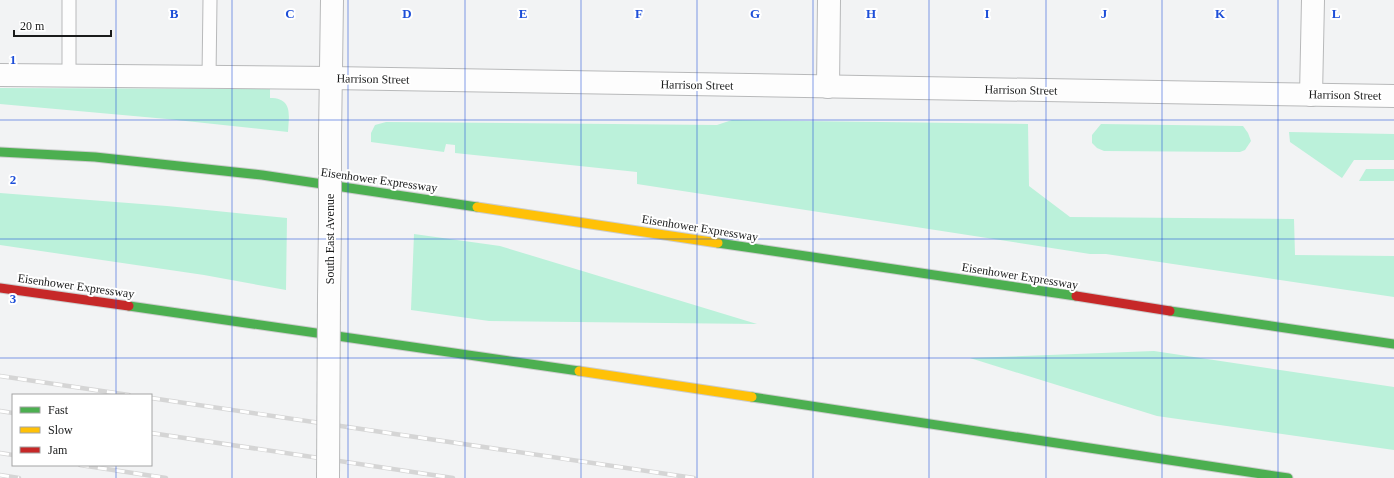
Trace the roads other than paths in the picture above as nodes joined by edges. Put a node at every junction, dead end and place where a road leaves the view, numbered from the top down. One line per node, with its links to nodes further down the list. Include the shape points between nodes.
1 (69, 0): 7 (lane)
2 (210, 0): 8 (lane)
3 (332, 0): 9 (street, South East Avenue)
4 (829, 0): 10 (street)
5 (1312, 0): 11 (street)
6 (0, 75): 7 (street, Harrison Street)
7 (69, 76): 8 (street, Harrison Street)
8 (209, 77): 9 (street, Harrison Street)
9 (331, 78): 10 (street, Harrison Street); 16 (street, South East Avenue, bridge)
10 (828, 87): 11 (street, Harrison Street)
11 (1311, 95): 12 (street, Harrison Street)
12 (1394, 96)
13 (0, 152): 15 (highway, Eisenhower Expressway, via 95,157 262,175)
14 (0, 288): 17 (highway, Eisenhower Expressway, via 400,344)
15 (1394, 344)
16 (328, 478)
17 (1288, 478)

